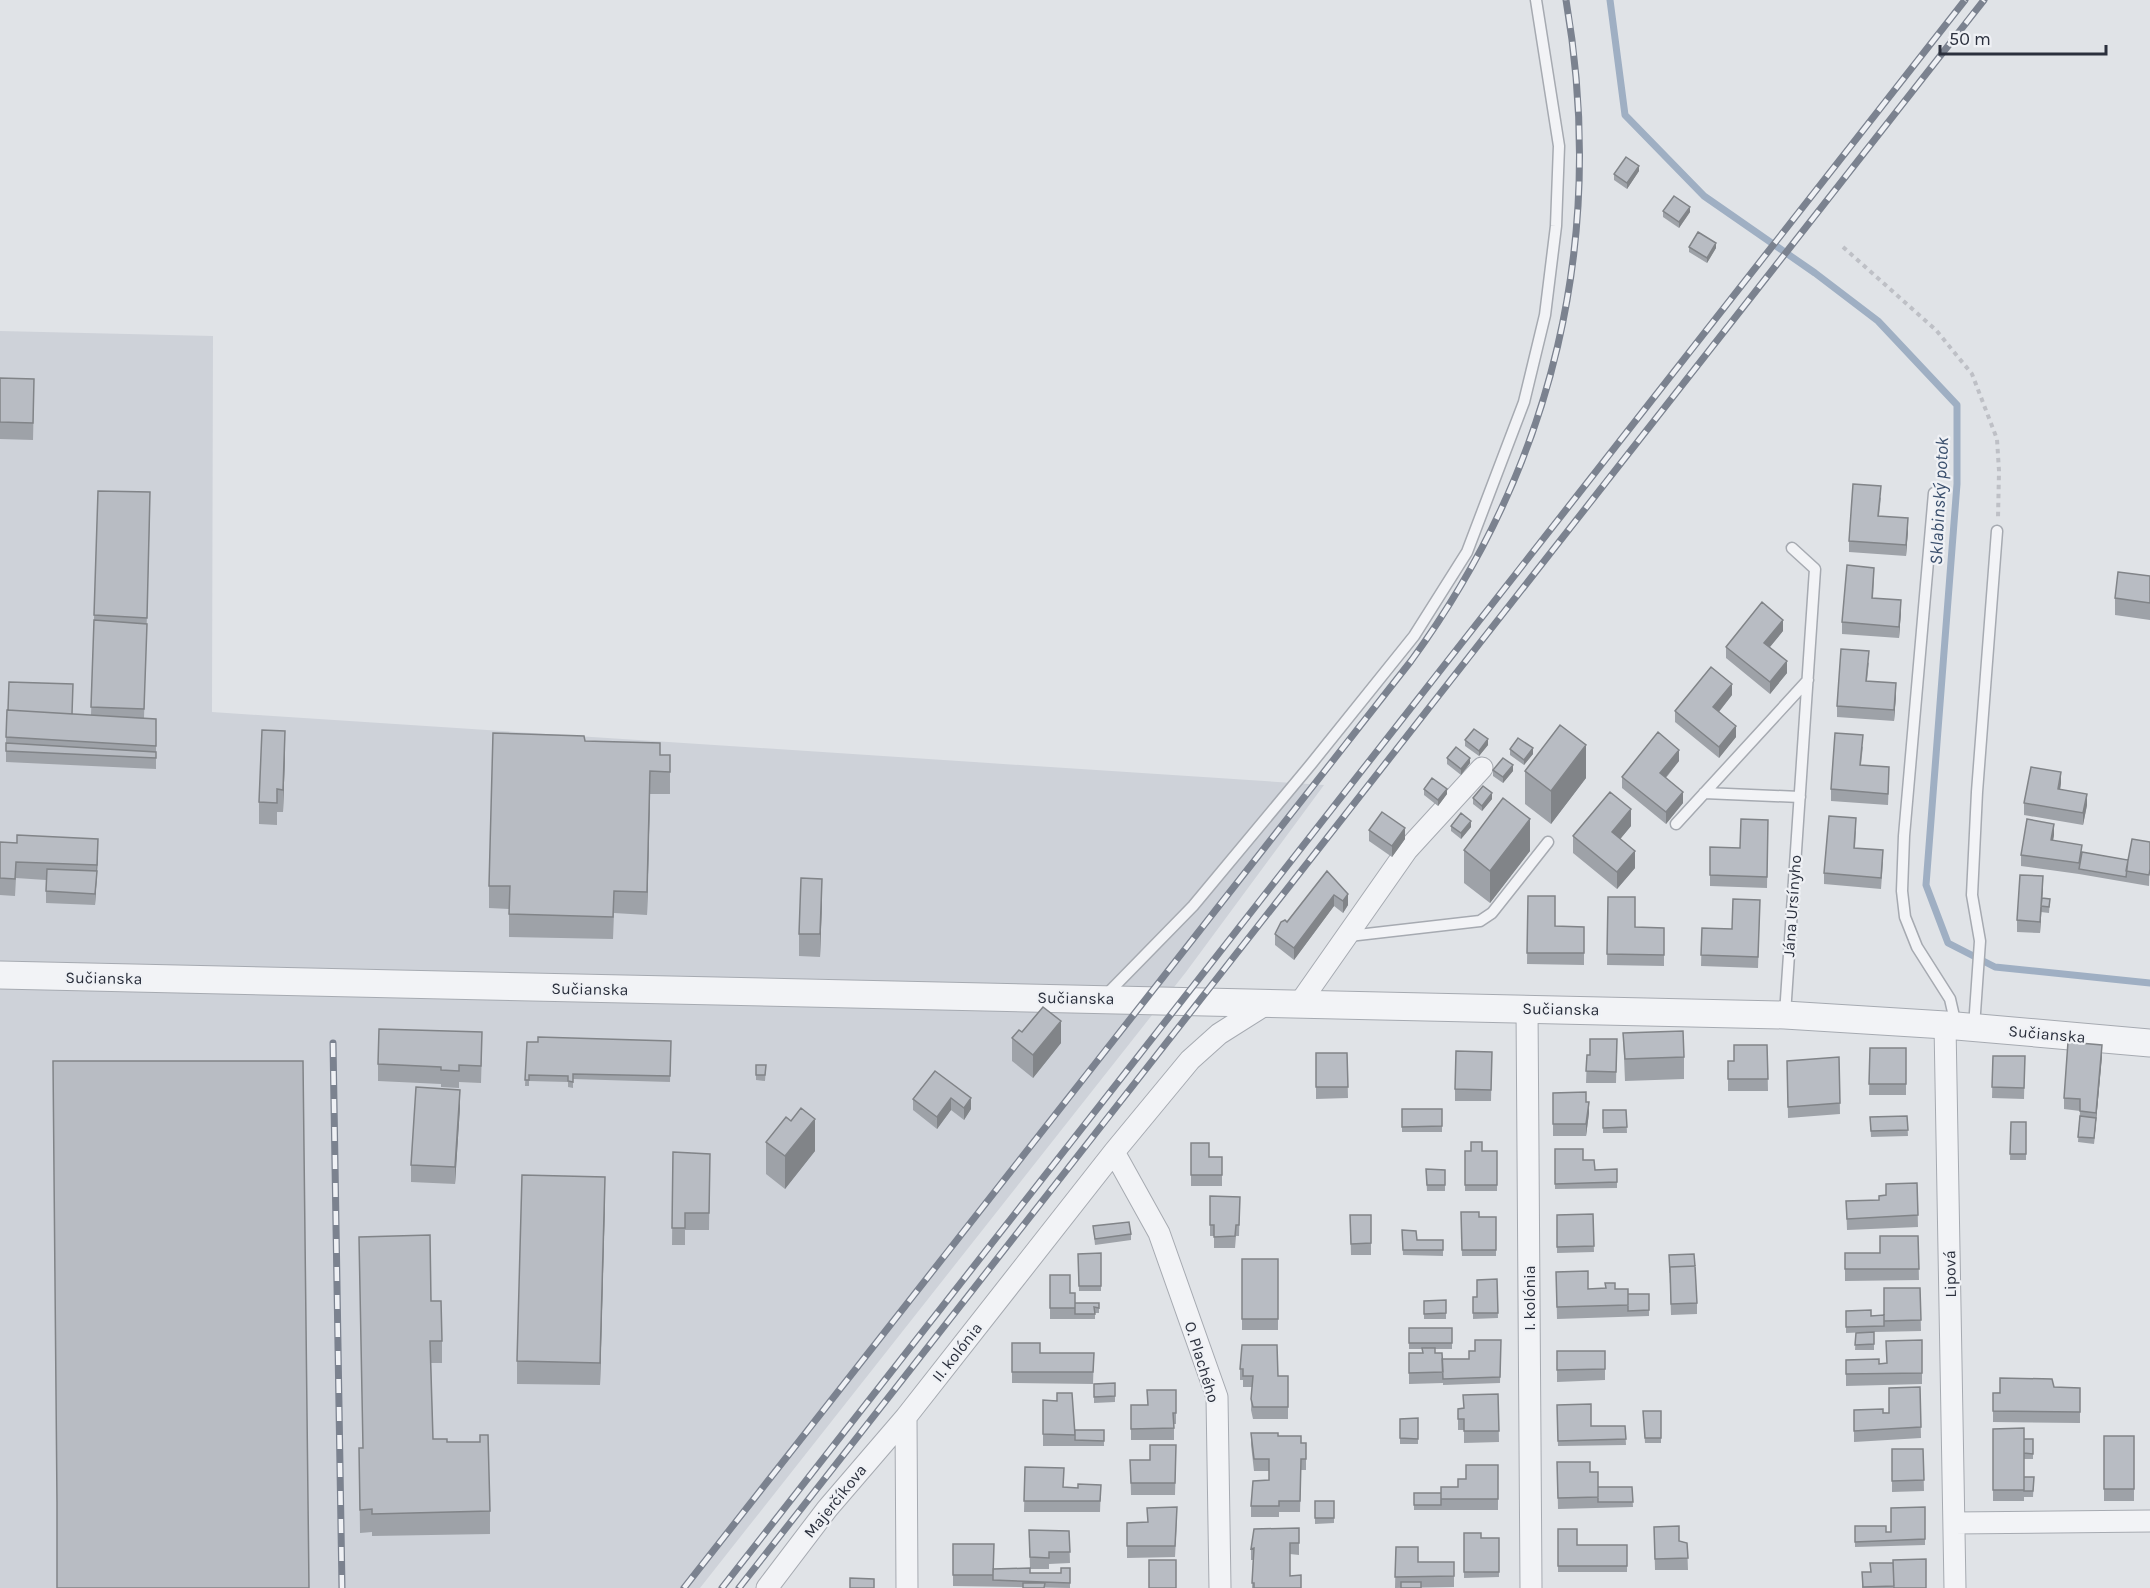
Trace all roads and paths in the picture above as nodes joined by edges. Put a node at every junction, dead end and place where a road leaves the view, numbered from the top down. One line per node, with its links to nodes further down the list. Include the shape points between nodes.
1 (1536, 0): 14 (lane, via 1559,146 1550,282 1524,402 1467,552 1414,636 1312,763 1193,906)
2 (1843, 247): 4 (path, via 1936,330 1972,374 1997,439)
3 (1934, 493): 19 (lane, via 1902,891 1905,917 1917,947)
4 (1997, 531): 19 (lane, via 1972,883 1980,941)
5 (1792, 548): 6 (lane, Jána Ursínyho, via 1815,569)
6 (1808, 680): 8 (lane); 9 (lane, Jána Ursínyho)
7 (1482, 768): 12 (street, via 1407,850)
8 (1704, 793): 9 (lane); 10 (lane)
9 (1800, 798): 18 (lane, Jána Ursínyho)
10 (1676, 824)
11 (1548, 842): 12 (lane, via 1492,913 1480,921)
12 (1349, 936): 16 (street)
13 (0, 975): 14 (street, Sučianska)
14 (1103, 998): 15 (street, Sučianska)
15 (1268, 1003): 16 (street, Sučianska); 21 (street, II. kolónia, via 1219,1034 1190,1060)
16 (1299, 1004): 17 (street, Sučianska)
17 (1527, 1008): 18 (street, Sučianska); 28 (street, I. kolónia)
18 (1785, 1015): 19 (street, Sučianska)
19 (1963, 1020): 20 (street, Sučianska); 24 (street, Lipová)
20 (2150, 1043)
21 (1114, 1152): 22 (street, II. kolónia); 27 (street, O. Plachého, via 1159,1233 1217,1397)
22 (906, 1417): 25 (street, Majerčíkova, via 827,1509); 26 (street)
23 (2150, 1521): 24 (street)
24 (1954, 1523): 29 (street, Lipová)
25 (767, 1588)
26 (907, 1588)
27 (1220, 1588)
28 (1531, 1588)
29 (1955, 1588)

